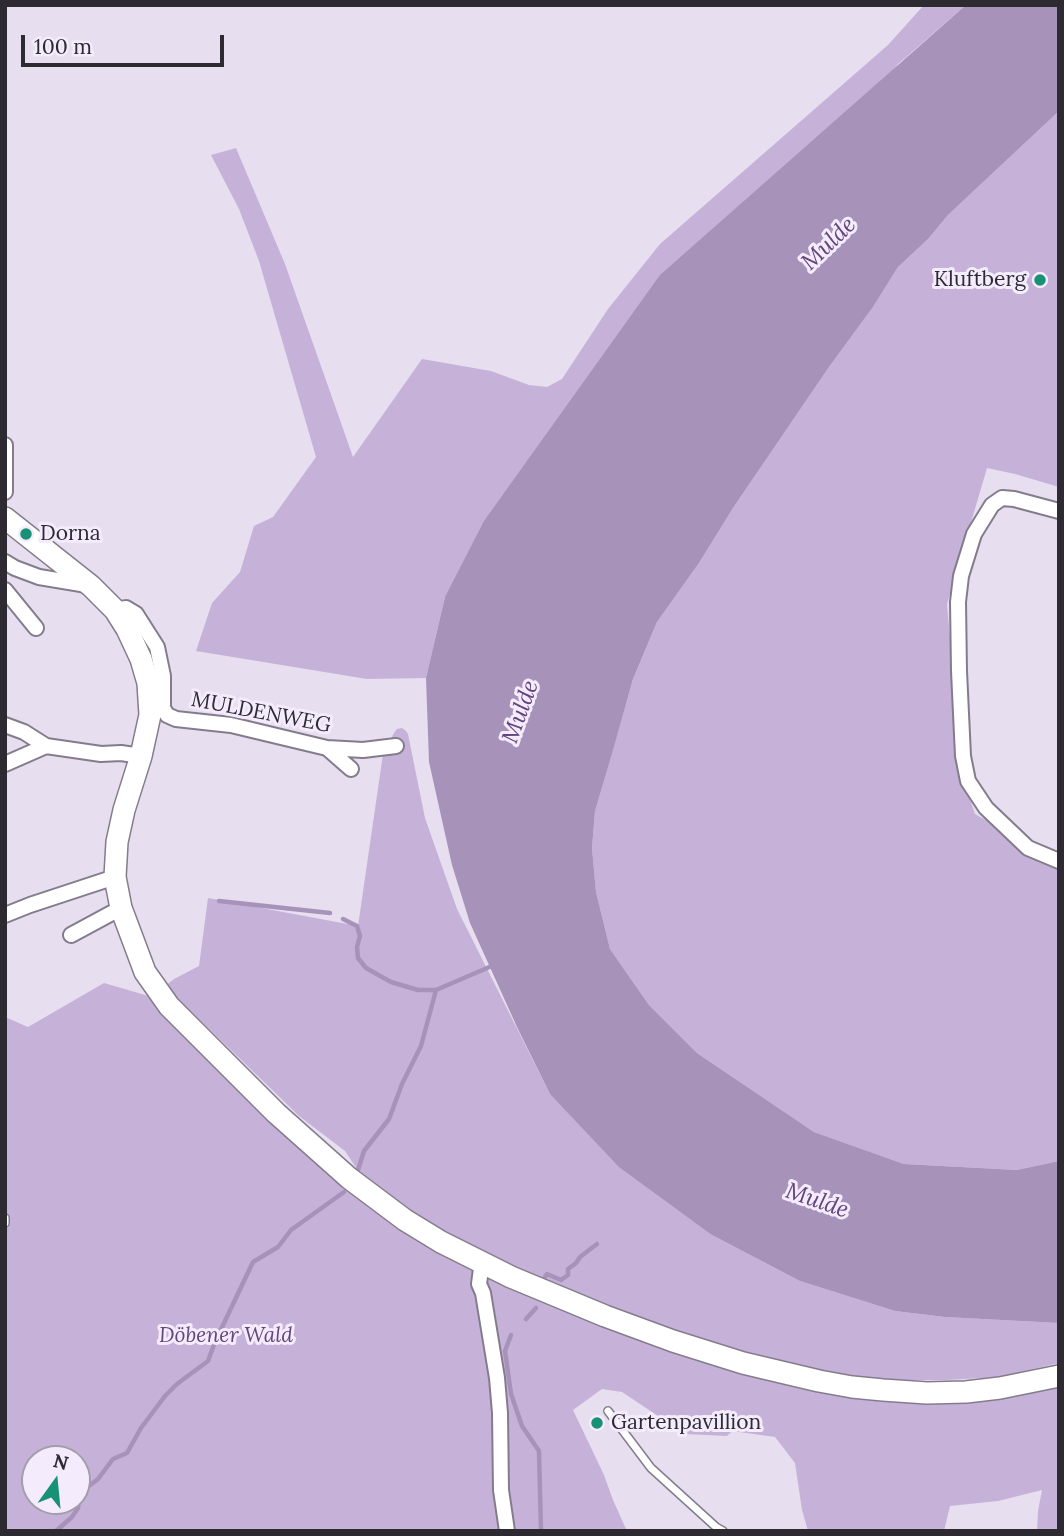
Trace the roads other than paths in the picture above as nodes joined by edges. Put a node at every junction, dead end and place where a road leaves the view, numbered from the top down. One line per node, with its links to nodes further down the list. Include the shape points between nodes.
1 (5, 445): 2 (street)
2 (5, 492)
3 (1059, 511): 17 (street, via 1014,499 1002,498 992,505 974,534 958,602 963,756 968,781 986,808 1028,848)
4 (5, 518): 6 (main road)
5 (5, 562): 6 (street, via 39,577)
6 (91, 586): 8 (main road)
7 (5, 590): 9 (street)
8 (115, 610): 13 (street, MULDENWEG, via 126,608 136,614 157,647 167,715); 14 (main road, via 136,646 148,683 150,715)
9 (36, 628)
10 (5, 725): 11 (street)
11 (46, 746): 14 (street); 15 (street)
12 (396, 746): 13 (street, MULDENWEG)
13 (327, 748): 16 (street)
14 (141, 756): 18 (main road, via 117,842)
15 (5, 764)
16 (351, 769)
17 (1059, 861)
18 (115, 877): 19 (main road); 20 (street)
19 (121, 908): 21 (street); 22 (main road, via 155,989 285,1121 405,1220)
20 (5, 915)
21 (71, 935)
22 (482, 1261): 23 (main road, via 553,1295 673,1341 819,1381 927,1393 1000,1388); 25 (street, via 480,1283 499,1396)
23 (1059, 1376)
24 (608, 1411): 26 (lane, via 651,1468)
25 (507, 1531)
26 (723, 1531)

